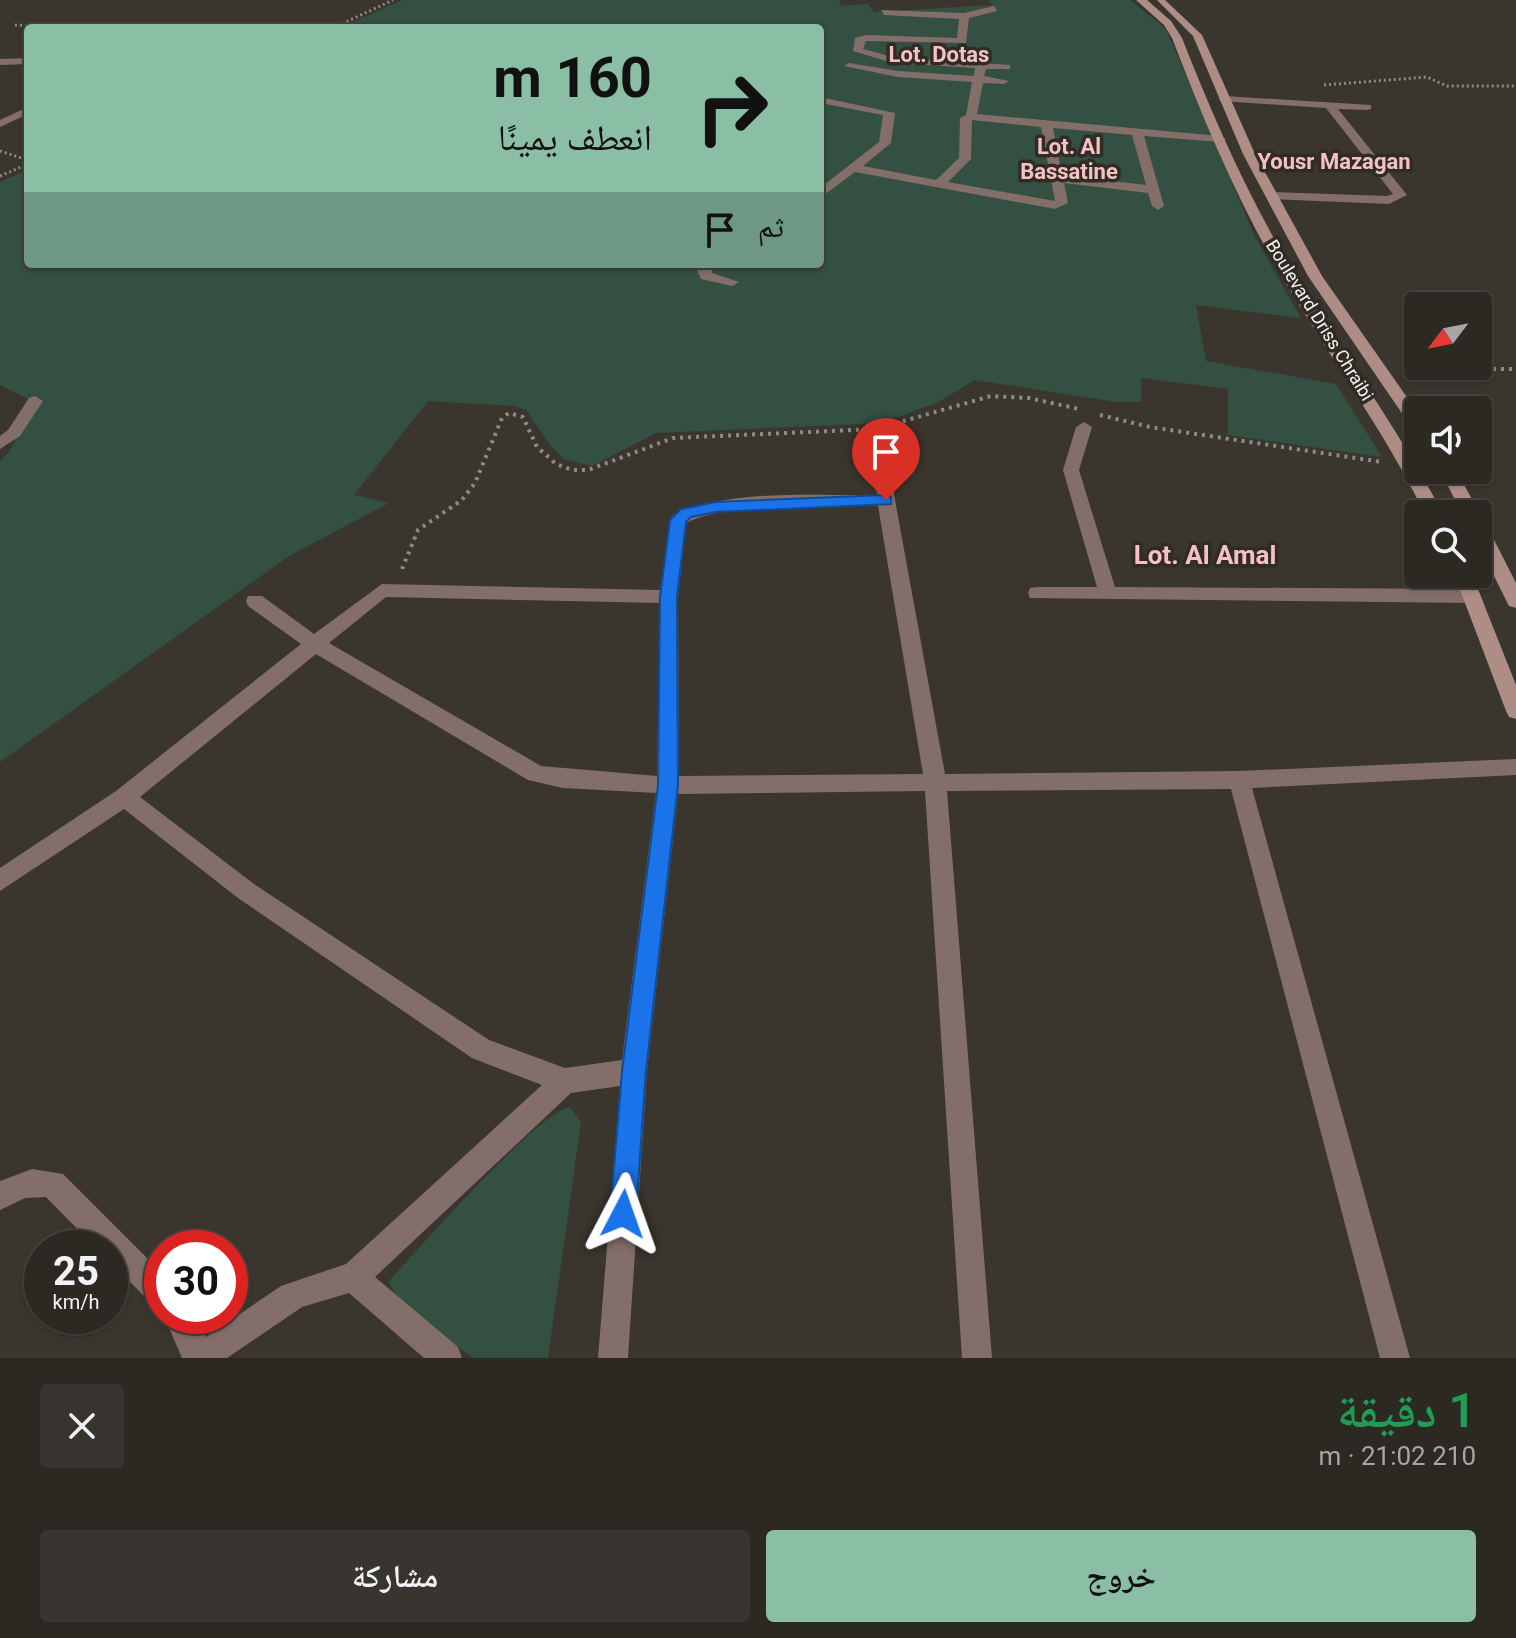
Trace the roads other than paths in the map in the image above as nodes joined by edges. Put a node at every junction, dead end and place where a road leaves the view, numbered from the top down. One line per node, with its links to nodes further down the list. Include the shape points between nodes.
1 (1141, 0): 22 (main road, Boulevard Driss Chraibi, via 1177,38)
2 (1159, 0): 13 (main road, Boulevard Driss Chraibi, via 1197,35)
3 (994, 9): 5 (street)
4 (884, 12): 5 (street)
5 (964, 16): 8 (street, via 962,41 873,37 859,40 858,51 893,60)
6 (24, 61): 7 (street)
7 (0, 62)
8 (981, 65): 10 (street); 11 (street)
9 (849, 66): 11 (street)
10 (1006, 67)
11 (979, 79): 12 (street); 18 (street)
12 (1004, 81)
13 (1224, 99): 15 (street); 28 (main road, Boulevard Driss Chraibi)
14 (827, 104): 23 (street, via 889,113 885,143)
15 (1330, 106): 16 (street); 28 (street, via 1401,195 1389,200)
16 (1367, 107)
17 (24, 112): 20 (street)
18 (971, 117): 19 (street); 25 (street, via 966,118 965,159)
19 (1046, 123): 21 (street); 24 (street)
20 (0, 124)
21 (1137, 132): 22 (street); 26 (street)
22 (1220, 139): 31 (main road, Boulevard Driss Chraibi)
23 (851, 168): 25 (street); 27 (street)
24 (1057, 178): 25 (street, via 1062,203 1055,205); 26 (street)
25 (939, 184)
26 (1153, 190): 29 (street)
27 (824, 191)
28 (1272, 196): 32 (main road, Boulevard Driss Chraibi)
29 (1158, 206)
30 (703, 268): 33 (street, via 706,276)
31 (1288, 275): 32 (main road); 34 (main road, Boulevard Driss Chraibi)
32 (1315, 276): 35 (main road, Boulevard Driss Chraibi)
33 (732, 282)
34 (1310, 308): 35 (main road); 42 (main road, Boulevard Driss Chraibi, via 1412,467)
35 (1335, 308): 37 (main road, Boulevard Driss Chraibi)
36 (35, 401): 39 (street)
37 (1404, 405)
38 (1084, 427): 46 (street, via 1071,470)
39 (0, 444)
40 (881, 454): 41 (street)
41 (886, 500): 48 (street, via 716,507 686,513 674,536); 55 (street)
42 (1427, 500)
43 (1492, 554): 50 (main road)
44 (1469, 588): 47 (main road)
45 (1037, 593): 46 (street)
46 (1108, 593): 47 (street)
47 (1472, 596): 52 (main road)
48 (669, 597): 51 (street, via 382,590); 56 (street)
49 (255, 601): 51 (street)
50 (1516, 601)
51 (315, 644): 56 (street, via 536,774); 57 (street)
52 (1516, 711)
53 (1516, 767): 54 (street)
54 (1239, 780): 55 (street); 70 (street)
55 (935, 781): 56 (street); 69 (street)
56 (668, 785): 59 (street)
57 (124, 797): 58 (street); 60 (street, via 246,891 418,1009 481,1049)
58 (0, 881)
59 (634, 1071): 60 (street); 68 (street)
60 (565, 1081): 63 (street)
61 (0, 1196): 62 (street, via 35,1181 53,1184)
62 (144, 1276)
63 (353, 1277): 66 (street, via 298,1291); 67 (street)
64 (190, 1334): 65 (street)
65 (197, 1358)
66 (203, 1358)
67 (447, 1358)
68 (613, 1358)
69 (977, 1358)
70 (1395, 1358)

